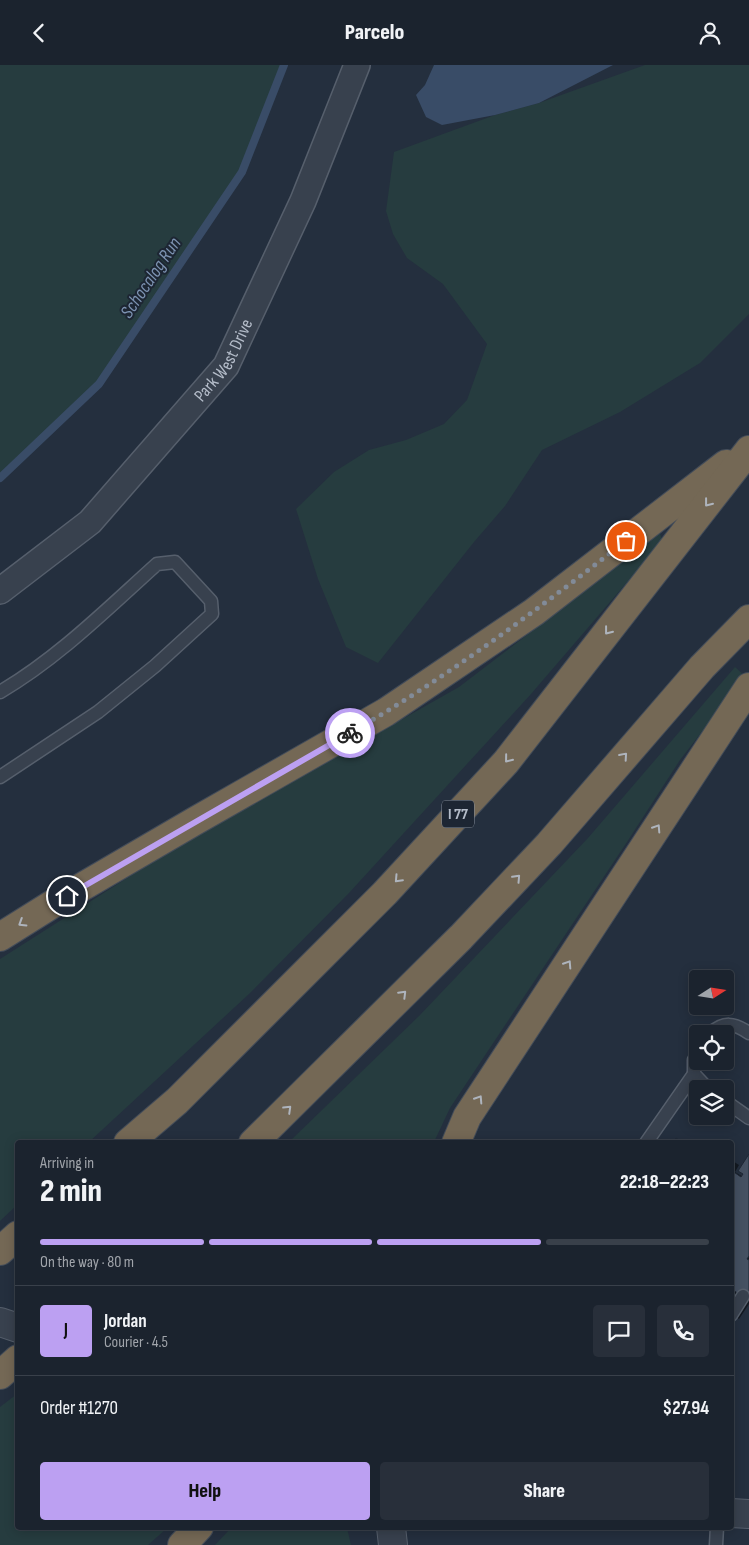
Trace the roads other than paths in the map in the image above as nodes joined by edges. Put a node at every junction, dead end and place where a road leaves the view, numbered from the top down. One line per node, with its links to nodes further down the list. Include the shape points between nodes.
1 (357, 65): 4 (street, Park West Drive, via 303,201 226,366 90,522)
2 (749, 446): 9 (highway, one-way to 9, via 534,612 386,712)
3 (749, 451): 17 (highway, I 77, one-way to 17, via 506,762 378,900 177,1101)
4 (0, 591)
5 (749, 619): 18 (highway, one-way to 5, via 468,930 549,844 702,667)
6 (749, 687): 19 (highway, one-way to 6, via 467,1117)
7 (0, 692): 8 (lane, via 67,645 156,564 174,562 211,601 212,614 156,666 98,712)
8 (0, 777)
9 (0, 937)
10 (734, 1026): 11 (lane)
11 (749, 1033)
12 (694, 1070): 13 (lane)
13 (694, 1074): 14 (lane); 20 (lane)
14 (700, 1080)
15 (734, 1107): 16 (lane)
16 (749, 1117)
17 (132, 1140)
18 (256, 1140)
19 (457, 1140)
20 (648, 1140)
21 (15, 1238): 22 (highway)
22 (0, 1251)
23 (743, 1297): 24 (lane)
24 (734, 1310)
25 (0, 1321): 26 (street)
26 (15, 1327)
27 (15, 1362): 28 (highway)
28 (0, 1375)
29 (734, 1513): 30 (street)
30 (749, 1514)
31 (196, 1530): 34 (highway)
32 (391, 1530): 35 (street)
33 (717, 1530): 36 (lane)
34 (182, 1545)
35 (393, 1545)
36 (716, 1545)

